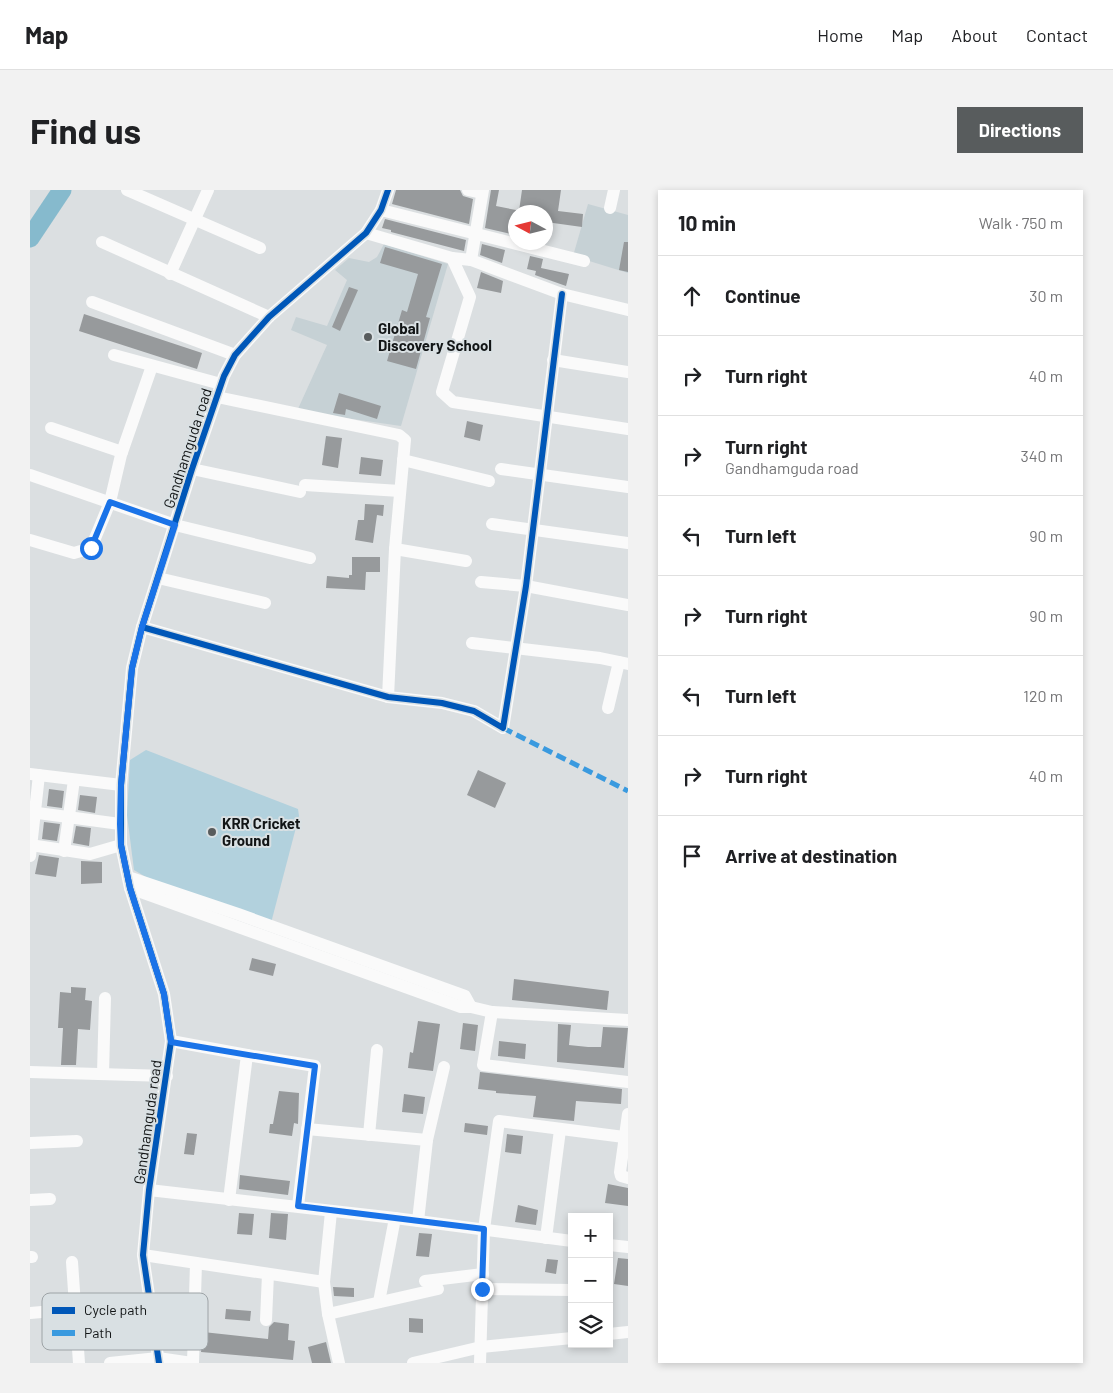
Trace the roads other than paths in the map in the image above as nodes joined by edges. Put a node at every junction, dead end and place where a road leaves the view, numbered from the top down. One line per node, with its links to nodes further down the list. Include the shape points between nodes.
1 (127, 190): 9 (street)
2 (208, 190): 9 (street)
3 (388, 190): 8 (street, Gandhamguda road)
4 (468, 190): 6 (street)
5 (614, 190): 7 (street)
6 (483, 192): 10 (street)
7 (610, 208)
8 (381, 210): 10 (street); 11 (street, Gandhamguda road)
9 (195, 220): 13 (street); 17 (street)
10 (475, 232): 15 (street); 16 (street)
11 (366, 233): 14 (street); 21 (street, Gandhamguda road)
12 (102, 242): 17 (street)
13 (260, 248)
14 (452, 258): 15 (street); 28 (street, via 470,297 442,392 453,402)
15 (471, 260): 18 (street)
16 (584, 261)
17 (170, 274): 21 (street)
18 (562, 294): 20 (street); 24 (street)
19 (92, 302): 23 (street)
20 (628, 310)
21 (269, 317): 23 (street, Gandhamguda road)
22 (114, 355): 25 (street)
23 (235, 355): 27 (street, Gandhamguda road)
24 (554, 360): 26 (street); 28 (street)
25 (152, 366): 27 (street); 31 (street)
26 (628, 372)
27 (219, 390): 32 (street, via 399,435 405,440); 33 (street, Gandhamguda road)
28 (547, 417): 30 (street); 35 (street)
29 (51, 428): 31 (street)
30 (628, 429)
31 (122, 452): 40 (street)
32 (403, 460): 37 (street); 39 (street)
33 (192, 469): 39 (street, via 303,488); 42 (street, Gandhamguda road)
34 (501, 470): 35 (street)
35 (539, 474): 38 (street); 43 (street)
36 (30, 475): 40 (street)
37 (489, 481)
38 (628, 487)
39 (400, 491): 46 (street)
40 (110, 502): 42 (street); 44 (street, via 91,548 74,553)
41 (492, 524): 43 (street)
42 (175, 525): 47 (street); 49 (street, Gandhamguda road)
43 (533, 530): 45 (street); 51 (street)
44 (30, 540)
45 (628, 543)
46 (395, 549): 48 (street); 58 (street)
47 (310, 558)
48 (466, 561)
49 (158, 578): 52 (street); 54 (street, Gandhamguda road)
50 (481, 582): 51 (street)
51 (526, 586): 53 (street); 56 (street)
52 (265, 603)
53 (628, 605)
54 (142, 627): 58 (street); 62 (street, Gandhamguda road, via 132,668)
55 (472, 643): 56 (street)
56 (516, 650): 57 (street); 58 (street, via 503,728 474,712 442,703)
57 (624, 663): 59 (street)
58 (388, 697)
59 (608, 708)
60 (35, 774): 61 (street); 63 (street)
61 (74, 780): 62 (street); 64 (street)
62 (121, 785): 65 (street, Gandhamguda road)
63 (33, 812): 64 (street); 67 (street)
64 (70, 818): 65 (street); 68 (street)
65 (120, 824): 66 (street, Gandhamguda road)
66 (121, 845): 68 (street, via 90,854); 69 (street, Gandhamguda road)
67 (30, 849): 68 (street)
68 (64, 852)
69 (129, 883): 71 (street, via 378,971 461,1008); 73 (street, Gandhamguda road, via 164,994)
70 (105, 998): 78 (street)
71 (492, 1012): 72 (street); 80 (street, via 483,1065)
72 (628, 1020)
73 (171, 1042): 75 (street); 79 (street, Gandhamguda road)
74 (377, 1050): 84 (street)
75 (246, 1055): 82 (street, via 315,1066); 93 (street)
76 (444, 1066): 87 (street)
77 (30, 1072): 78 (street)
78 (103, 1074): 79 (street)
79 (167, 1076): 90 (street, Gandhamguda road)
80 (628, 1082)
81 (628, 1114): 85 (street)
82 (307, 1129): 84 (street); 94 (street)
83 (560, 1130): 85 (street); 98 (street, via 499,1121); 99 (street)
84 (369, 1135): 87 (street)
85 (624, 1137): 89 (street, via 620,1172)
86 (77, 1140): 88 (street)
87 (428, 1140): 97 (street)
88 (30, 1143)
89 (628, 1178)
90 (149, 1190): 93 (street); 103 (street, Gandhamguda road)
91 (50, 1199): 92 (street)
92 (30, 1200)
93 (229, 1200): 94 (street)
94 (298, 1206): 95 (street)
95 (331, 1212): 96 (street); 109 (street)
96 (395, 1218): 97 (street); 116 (street)
97 (418, 1221): 98 (street)
98 (484, 1229): 99 (street); 107 (street)
99 (546, 1238): 100 (street)
100 (568, 1241)
101 (613, 1245): 102 (street)
102 (628, 1247)
103 (143, 1255): 105 (street); 114 (street, Gandhamguda road)
104 (72, 1262): 113 (street)
105 (196, 1263): 106 (street); 115 (street)
106 (268, 1274): 109 (street); 118 (street)
107 (483, 1274): 108 (street); 111 (street)
108 (426, 1281)
109 (324, 1282): 117 (street)
110 (438, 1289): 116 (street)
111 (482, 1289): 112 (street); 122 (street)
112 (568, 1290)
113 (75, 1293)
114 (148, 1293)
115 (195, 1293)
116 (379, 1302): 117 (street)
117 (328, 1314): 129 (street)
118 (266, 1320)
119 (628, 1332): 120 (street)
120 (613, 1334)
121 (568, 1338): 122 (street)
122 (480, 1347): 130 (street); 131 (street)
123 (79, 1350): 126 (street)
124 (193, 1350): 128 (street)
125 (158, 1361): 127 (street); 128 (street)
126 (80, 1363)
127 (110, 1363)
128 (192, 1363)
129 (340, 1363)
130 (413, 1363)
131 (480, 1363)

